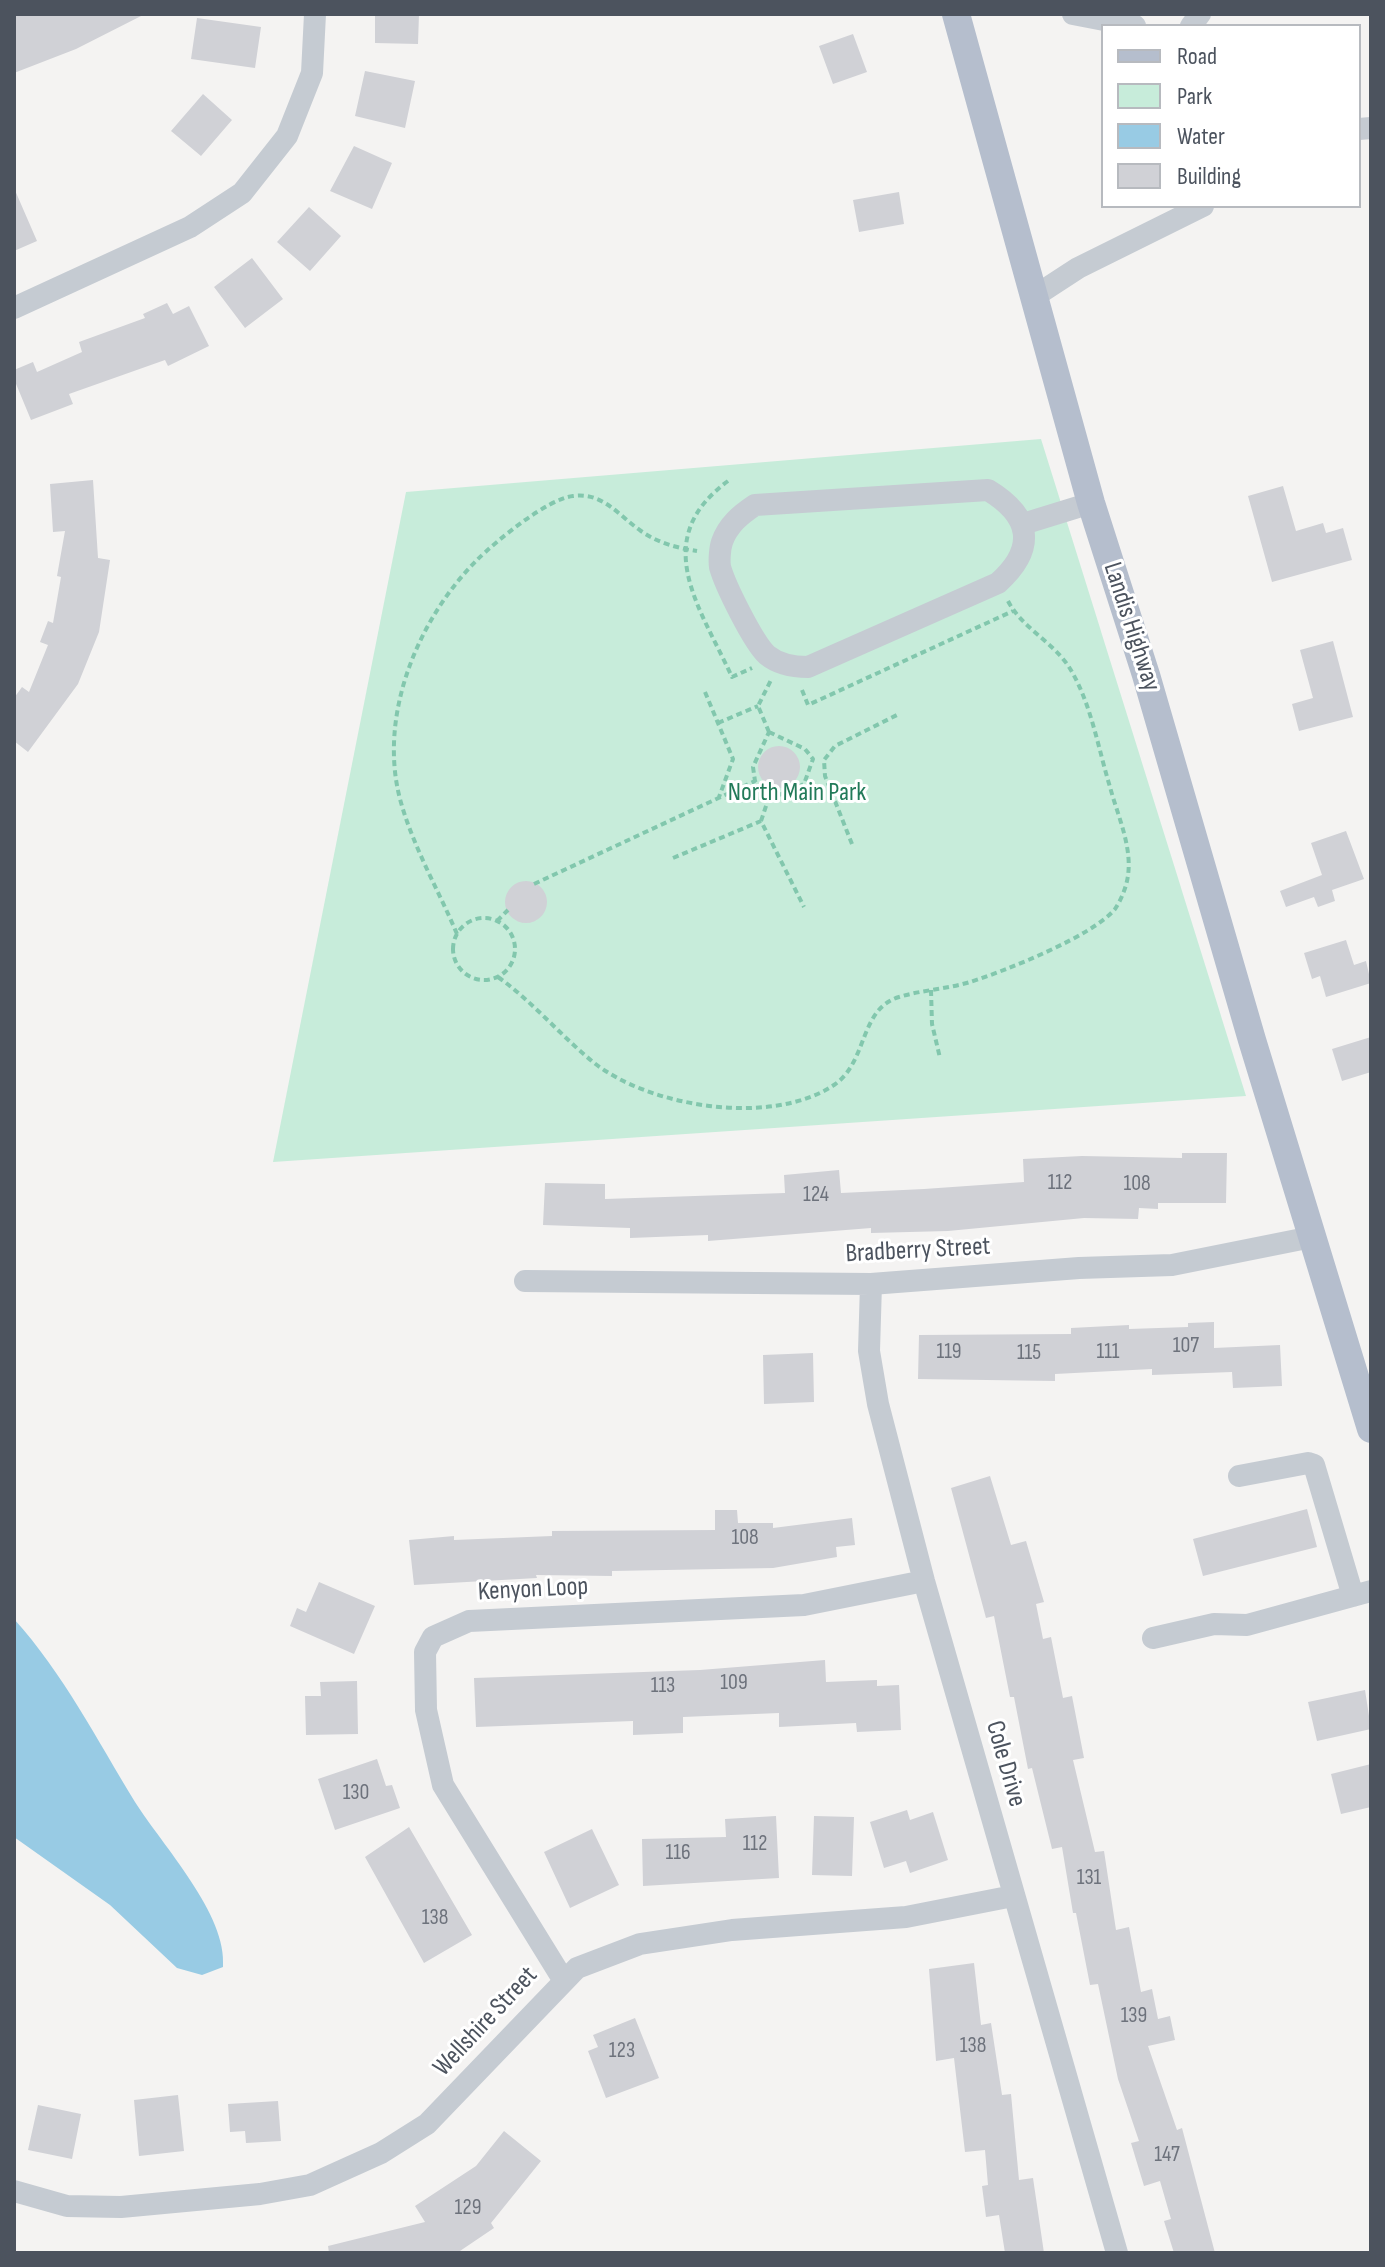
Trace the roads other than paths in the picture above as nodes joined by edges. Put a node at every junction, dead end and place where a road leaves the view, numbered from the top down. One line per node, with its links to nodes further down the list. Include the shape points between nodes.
1 (315, 14): 7 (street, via 312,73 287,136 242,193 190,227)
2 (956, 14): 6 (main road, Landis Highway)
3 (1073, 14): 4 (street)
4 (1125, 24)
5 (1199, 208): 6 (street, via 1078,268)
6 (1035, 296): 8 (main road, Landis Highway)
7 (14, 308)
8 (1091, 503): 9 (street); 10 (main road, Landis Highway)
9 (1023, 524): 9 (street, via 1017,561 998,583 808,667 794,667 768,655 720,566 729,529 755,505 988,490 1015,508)
10 (1312, 1237): 12 (street, Bradberry Street, via 1172,1265); 13 (main road, Landis Highway)
11 (525, 1281): 12 (street, Bradberry Street)
12 (871, 1284): 15 (street, Cole Drive, via 869,1351 878,1404)
13 (1370, 1422)
14 (1239, 1476): 16 (street, via 1314,1465)
15 (924, 1581): 18 (street, Cole Drive); 19 (street, Kenyon Loop, via 804,1605 469,1621 433,1637 425,1652 426,1710 443,1785)
16 (1362, 1594): 17 (street, via 1247,1625 1214,1624)
17 (1153, 1638)
18 (1013, 1896): 19 (street, Wellshire Street, via 906,1917 732,1930 640,1944 577,1968); 21 (street, Cole Drive)
19 (564, 1981): 20 (street, Wellshire Street, via 427,2124 381,2153 310,2185 121,2207 67,2206)
20 (14, 2191)
21 (1117, 2253)

